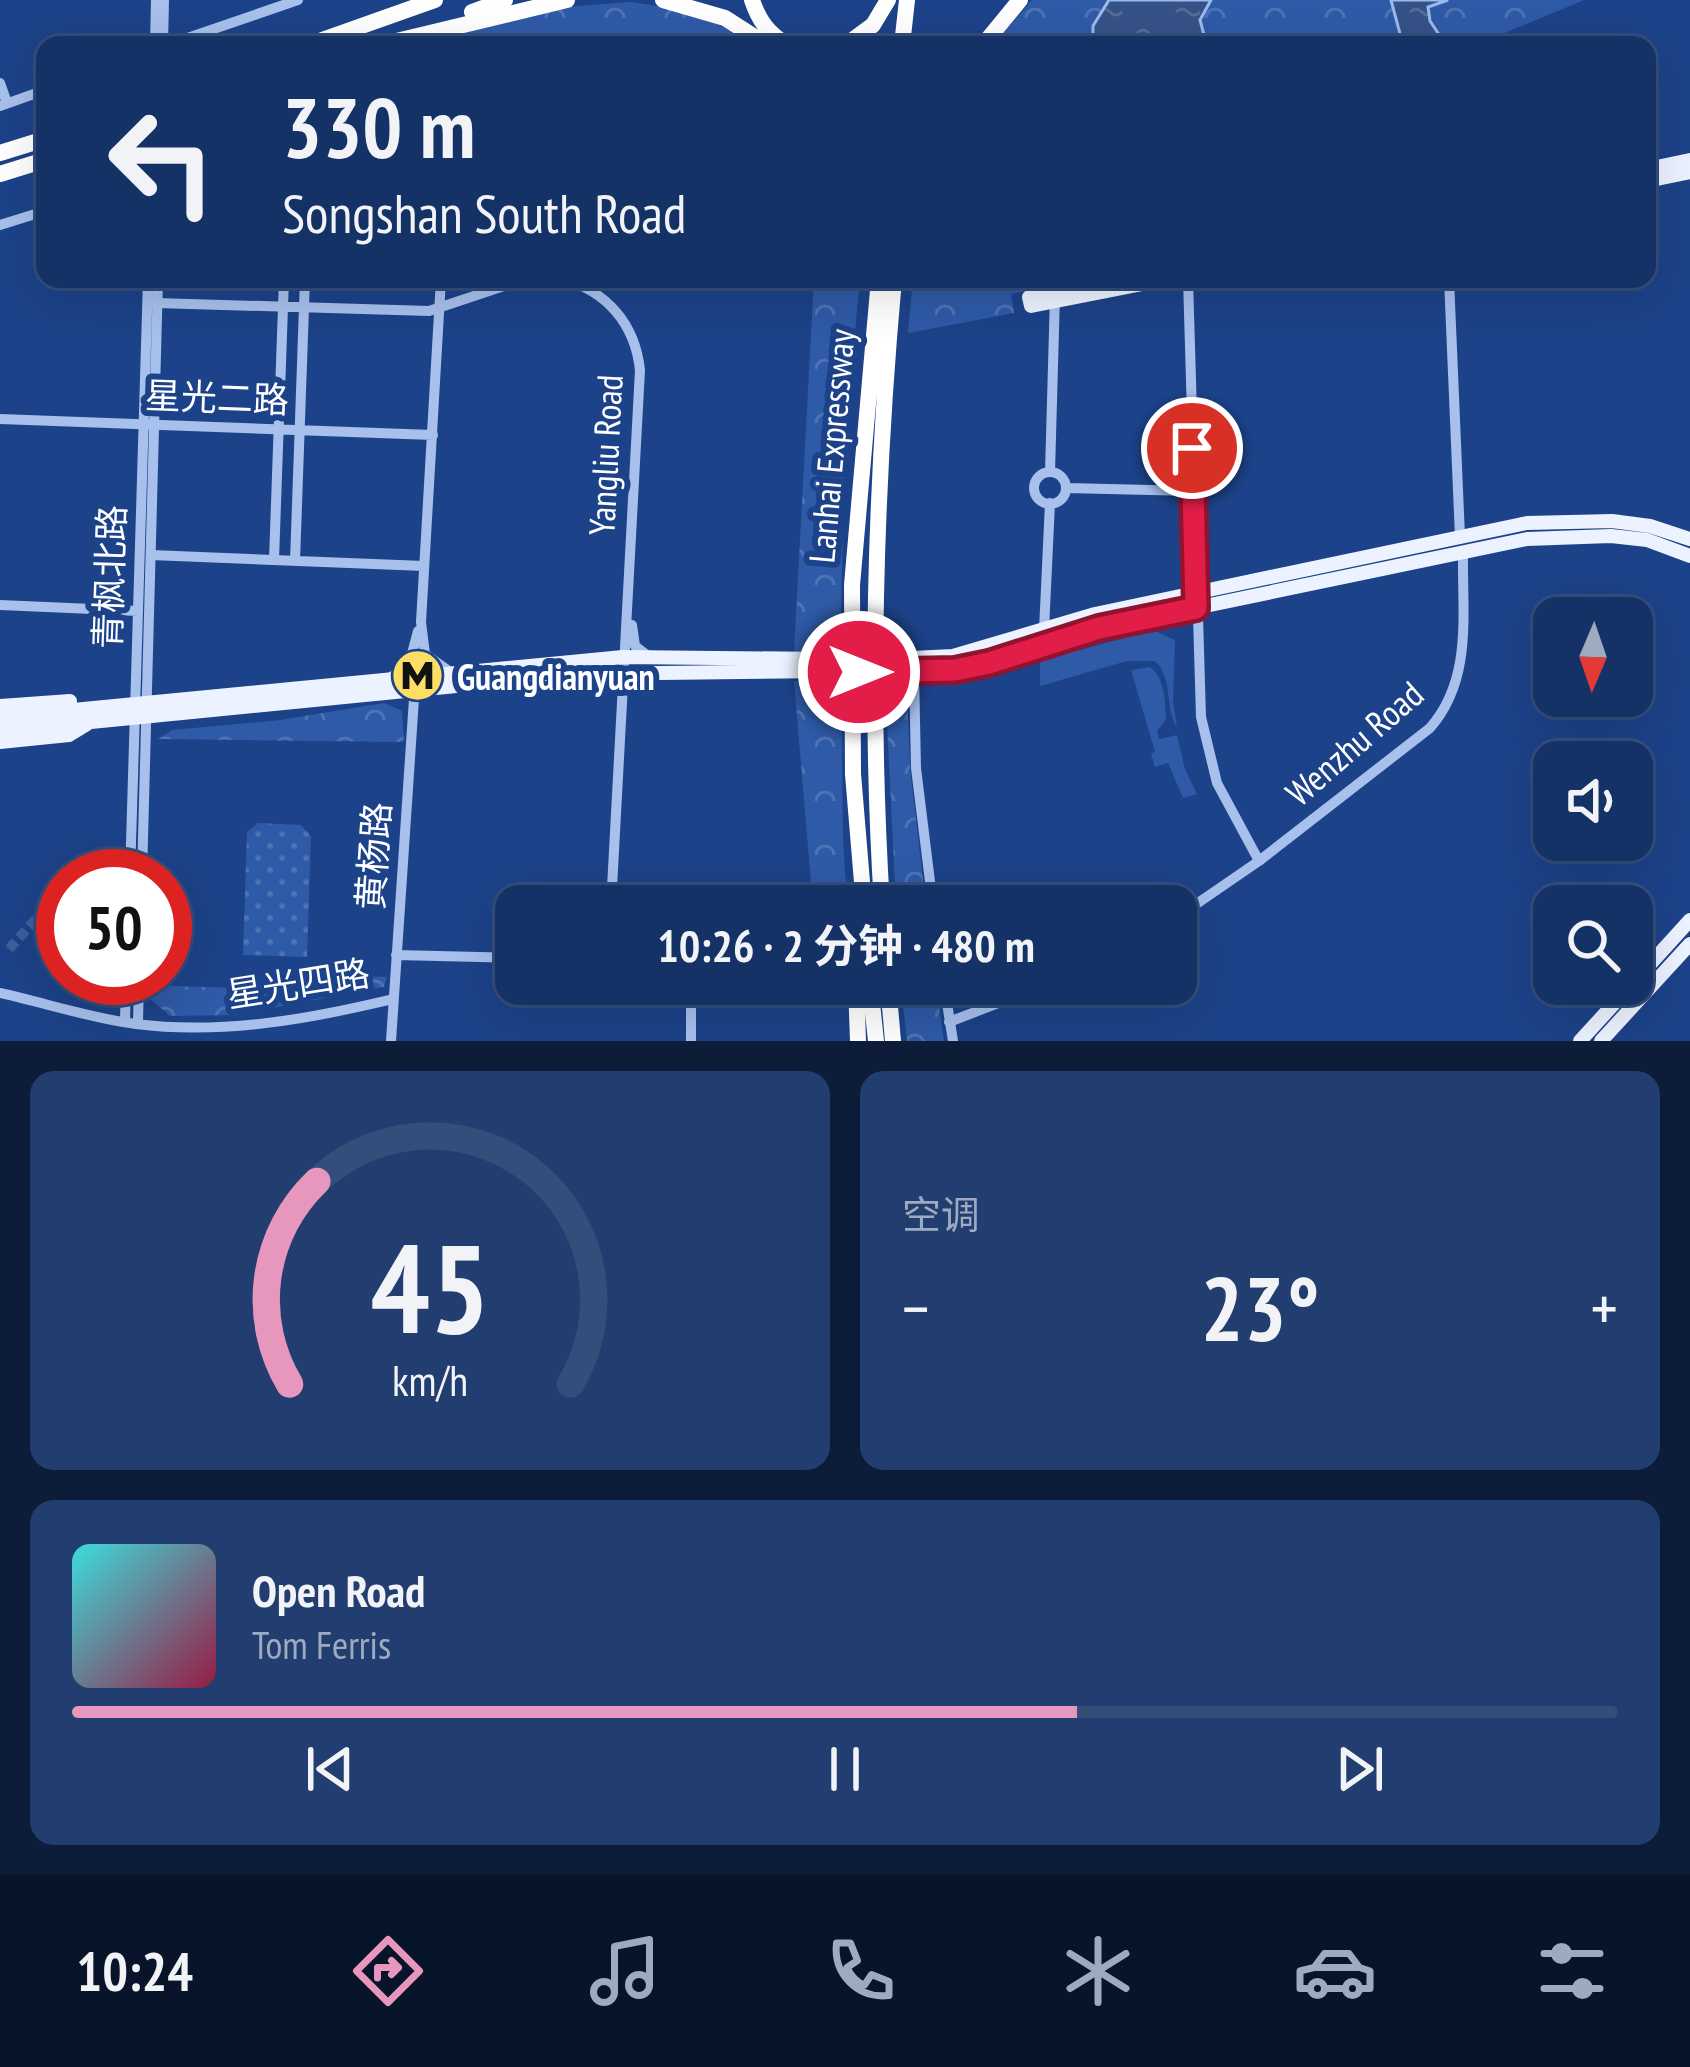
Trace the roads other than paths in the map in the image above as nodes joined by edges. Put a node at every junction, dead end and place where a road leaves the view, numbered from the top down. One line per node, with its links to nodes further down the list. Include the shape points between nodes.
1 (298, 0): 14 (street)
2 (424, 0): 12 (highway)
3 (436, 0): 12 (highway)
4 (505, 0): 16 (highway)
5 (567, 0): 17 (highway)
6 (663, 0): 18 (highway, via 725,18)
7 (752, 0): 19 (highway)
8 (888, 0): 20 (highway)
9 (911, 0): 21 (highway); 22 (highway)
10 (1020, 0): 23 (highway)
11 (160, 3): 13 (street)
12 (378, 20): 15 (highway)
13 (162, 36)
14 (189, 36)
15 (333, 36)
16 (407, 36)
17 (419, 36)
18 (753, 36)
19 (773, 36)
20 (859, 36)
21 (904, 36)
22 (913, 36)
23 (990, 36)
24 (0, 83): 26 (street)
25 (36, 93): 26 (street)
26 (2, 104)
27 (36, 142): 28 (highway)
28 (0, 152)
29 (1690, 160): 31 (main road)
30 (36, 163): 33 (highway)
31 (1656, 167)
32 (1690, 172): 34 (main road)
33 (0, 174)
34 (1656, 179)
35 (36, 214): 36 (street)
36 (0, 225)
37 (150, 288): 54 (street, 青枫北路)
38 (156, 288): 54 (street, 青枫北路)
39 (284, 288): 56 (street)
40 (305, 288): 57 (street)
41 (442, 288): 58 (street)
42 (486, 288): 58 (street)
43 (497, 288): 58 (street)
44 (587, 288): 82 (street, Yangliu Road, via 616,310 639,358)
45 (598, 288): 81 (street, Yangliu Road, via 620,307 643,358 631,630)
46 (866, 288): 75 (highway, via 853,435)
47 (878, 288): 75 (highway, Lanhai Expressway)
48 (896, 288): 104 (highway, Lanhai Expressway, via 874,603)
49 (1084, 288): 53 (main road)
50 (1108, 288): 53 (main road)
51 (1188, 288): 66 (street)
52 (1449, 288): 69 (street, Wenzhu Road)
53 (1055, 296): 55 (main road); 64 (street)
54 (153, 300): 56 (street); 60 (street, 青枫北路)
55 (1030, 301)
56 (283, 304): 57 (street); 61 (street)
57 (304, 305): 58 (street); 62 (street)
58 (441, 306): 63 (street)
59 (0, 419): 60 (street, 星光二路)
60 (149, 425): 61 (street, 星光二路); 70 (street, 青枫北路); 78 (street, 青枫北路)
61 (280, 430): 62 (street, 星光二路); 72 (street)
62 (300, 430): 63 (street, 星光二路); 73 (street)
63 (433, 435): 74 (street)
64 (1050, 472): 65 (street); 67 (street, via 1034,485)
65 (1066, 488): 66 (street); 67 (street)
66 (1193, 491): 76 (street)
67 (1049, 503): 80 (street)
68 (1690, 539): 69 (main road, via 1650,526 1572,520 1527,523)
69 (1461, 545): 71 (main road, via 1572,534 1647,541); 76 (main road); 100 (street, Wenzhu Road, via 1462,661 1442,714)
70 (151, 555): 72 (street); 91 (street, 青枫北路)
71 (1690, 556)
72 (274, 560): 73 (street)
73 (295, 561): 74 (street)
74 (424, 566): 79 (street)
75 (852, 585): 97 (highway, Lanhai Expressway)
76 (1196, 601): 80 (main road, via 1095,614); 85 (main road, via 989,663); 100 (street, via 1206,751)
77 (0, 605): 78 (street)
78 (138, 610): 91 (street, 青枫北路)
79 (421, 622): 84 (street, via 425,654); 87 (street, via 409,664)
80 (1044, 630): 83 (main road)
81 (646, 663): 82 (main road); 83 (main road, bridge); 94 (street, via 630,681)
82 (623, 664): 84 (main road); 88 (main road); 94 (street, Yangliu Road)
83 (891, 666): 85 (main road)
84 (449, 671): 86 (main road)
85 (914, 672): 105 (street)
86 (416, 674): 87 (main road); 88 (street, 黄杨路)
87 (391, 677): 91 (main road)
88 (415, 692): 91 (main road); 109 (street, 黄杨路)
89 (0, 706): 90 (main road, via 76,700)
90 (98, 707): 91 (main road); 92 (main road)
91 (141, 710): 93 (main road); 98 (street, 青枫北路); 99 (street, 青枫北路)
92 (0, 717)
93 (88, 723): 95 (main road); 96 (main road, via 69,735)
94 (622, 730): 101 (street)
95 (0, 731)
96 (0, 742)
97 (853, 774): 102 (highway); 103 (highway, Lanhai Expressway)
98 (132, 849)
99 (142, 849)
100 (1259, 861): 106 (street, Wenzhu Road)
101 (612, 885)
102 (852, 885)
103 (862, 885)
104 (881, 885)
105 (930, 885)
106 (1197, 904)
107 (1690, 920): 111 (main road)
108 (1690, 944): 132 (main road)
109 (396, 955): 110 (street); 113 (street, 黄杨路)
110 (495, 957)
111 (1653, 961)
112 (0, 993): 124 (street, 星光四路)
113 (393, 999): 124 (street, 星光四路, via 234,1026); 125 (street, 黄杨路)
114 (129, 1005): 124 (street)
115 (134, 1005): 124 (street)
116 (691, 1005): 126 (street)
117 (857, 1005): 127 (highway)
118 (873, 1005): 128 (highway)
119 (890, 1005): 129 (highway)
120 (947, 1005): 123 (street)
121 (993, 1005): 123 (street)
122 (1613, 1005): 131 (main road)
123 (949, 1022): 130 (street)
124 (131, 1023)
125 (392, 1041)
126 (692, 1041)
127 (858, 1041)
128 (876, 1041)
129 (893, 1041)
130 (952, 1041)
131 (1580, 1041)
132 (1600, 1041)

